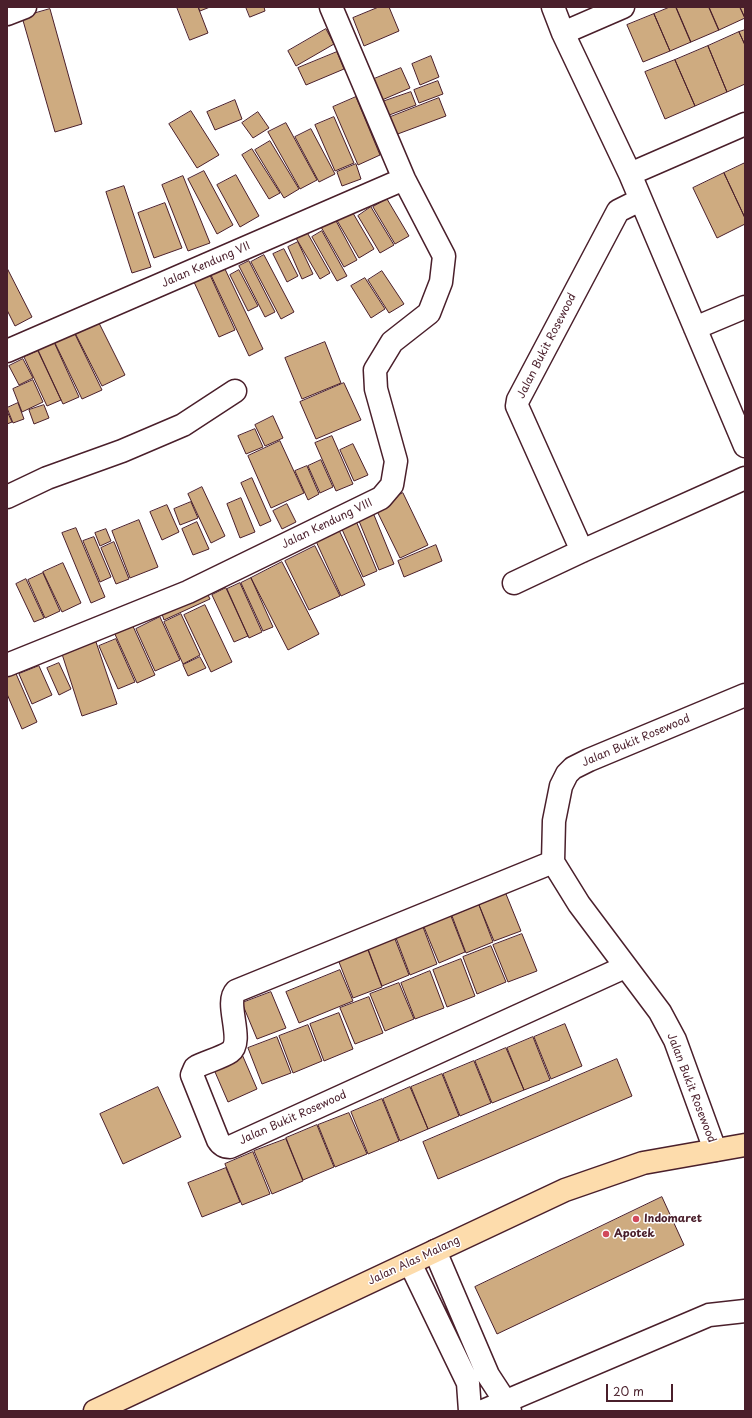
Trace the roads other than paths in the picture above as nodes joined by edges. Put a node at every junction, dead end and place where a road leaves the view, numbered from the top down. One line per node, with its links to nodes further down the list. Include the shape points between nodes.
1 (25, 7): 5 (street)
2 (331, 7): 9 (street, Jalan Kendung VIII)
3 (553, 7): 6 (street)
4 (623, 7): 6 (street)
5 (7, 14)
6 (563, 33): 8 (street)
7 (745, 124): 8 (street)
8 (630, 174): 10 (street)
9 (404, 178): 13 (street, Jalan Kendung VII); 20 (street, Jalan Kendung VIII, via 444,256 441,282 429,313 392,342 375,370 376,389 396,461 392,485 385,494 188,592)
10 (640, 200): 12 (street); 18 (street, Jalan Bukit Rosewood, via 618,211 517,406)
11 (745, 307): 12 (street)
12 (695, 328): 15 (street)
13 (7, 351)
14 (235, 391): 17 (street, via 183,425 122,451 47,478)
15 (745, 446)
16 (745, 478): 18 (street)
17 (7, 497)
18 (582, 551): 19 (street)
19 (514, 583)
20 (7, 665)
21 (745, 695): 22 (street, Jalan Bukit Rosewood, via 573,768 561,786 554,821)
22 (553, 862): 23 (street, Jalan Bukit Rosewood, via 579,904); 23 (street, Jalan Bukit Rosewood, via 236,992 233,997 234,1047 230,1052 198,1066 192,1075 218,1140 225,1147 230,1146)
23 (625, 967): 25 (street, Jalan Bukit Rosewood, via 660,1012 675,1040)
24 (745, 1145): 25 (main road, Jalan Alas Malang)
25 (715, 1150): 26 (main road, Jalan Alas Malang, via 643,1163 565,1190)
26 (435, 1251): 27 (main road, Jalan Alas Malang); 29 (street, via 488,1375)
27 (410, 1263): 30 (main road, Jalan Alas Malang); 31 (street, via 468,1383)
28 (745, 1311): 29 (street, via 709,1315)
29 (508, 1406): 32 (street)
30 (95, 1411)
31 (470, 1411)
32 (483, 1411)

